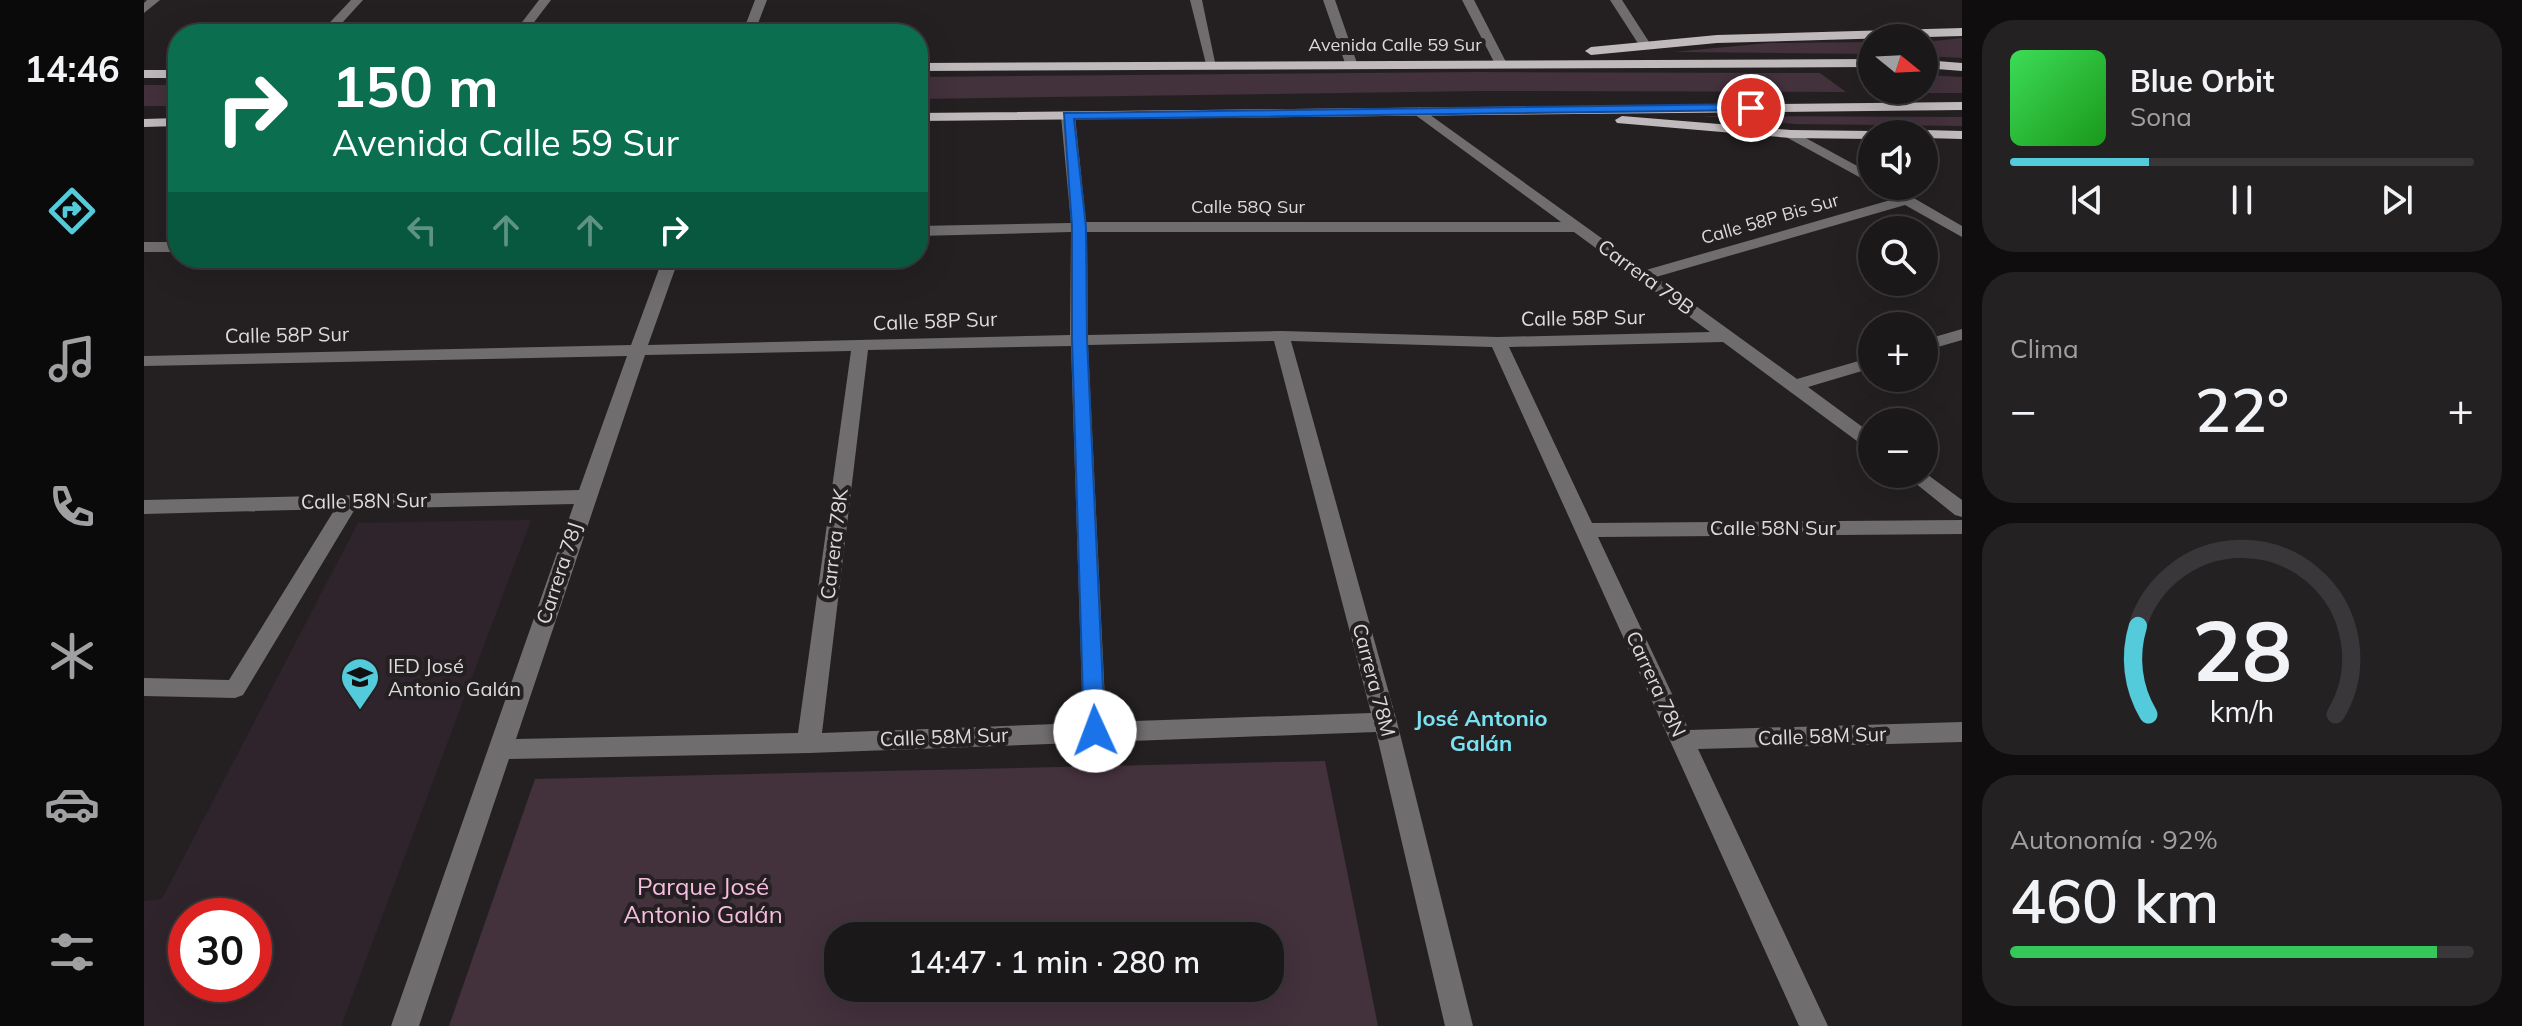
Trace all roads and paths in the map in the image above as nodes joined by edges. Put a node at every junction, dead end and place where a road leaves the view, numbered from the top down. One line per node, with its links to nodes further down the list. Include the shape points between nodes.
1 (154, 0): 9 (street)
2 (357, 0): 10 (street)
3 (545, 0): 11 (street)
4 (761, 0): 12 (street)
5 (1196, 0): 18 (street)
6 (1329, 0): 16 (street)
7 (1468, 0): 15 (street)
8 (1616, 0): 14 (street)
9 (144, 9)
10 (334, 24)
11 (527, 24)
12 (752, 24)
13 (1962, 32): 14 (main road)
14 (1645, 45): 15 (main road)
15 (1500, 62): 16 (main road, Avenida Calle 59 Sur); 17 (main road, Avenida Calle 59 Sur)
16 (1351, 63): 18 (main road, Avenida Calle 59 Sur)
17 (1858, 63)
18 (1212, 64): 20 (main road, Avenida Calle 59 Sur)
19 (1938, 65): 21 (main road)
20 (928, 67)
21 (1962, 67)
22 (144, 74): 23 (main road)
23 (168, 74)
24 (1962, 106): 25 (main road)
25 (1507, 110): 26 (main road); 31 (main road)
26 (1419, 111): 27 (main road); 38 (street, Carrera 79B)
27 (1068, 116): 28 (main road); 37 (street)
28 (928, 117)
29 (168, 122): 30 (main road)
30 (144, 123)
31 (1791, 134): 33 (main road); 35 (street)
32 (1938, 134): 34 (main road)
33 (1858, 135)
34 (1962, 135)
35 (1858, 172)
36 (1908, 200): 40 (street); 44 (street, Calle 58P Bis Sur)
37 (1079, 227): 38 (street, Calle 58Q Sur); 39 (street, Calle 58Q Sur); 48 (street)
38 (1577, 227): 44 (street, Carrera 79B)
39 (928, 231)
40 (1962, 232)
41 (144, 247): 42 (street)
42 (168, 247)
43 (667, 268): 52 (street, Carrera 78J)
44 (1643, 276): 47 (street, Carrera 79B)
45 (1962, 334): 50 (street)
46 (1281, 336): 48 (street, Calle 58P Sur); 49 (street, Calle 58P Sur); 65 (street, Carrera 78M)
47 (1727, 337): 49 (street, Calle 58P Sur); 55 (street, Carrera 79B)
48 (1079, 339): 51 (street, Calle 58P Sur); 66 (street)
49 (1498, 342): 63 (street, Carrera 78N)
50 (1938, 342)
51 (860, 346): 52 (street, Calle 58P Sur); 69 (street, Carrera 78K)
52 (638, 348): 53 (street, Calle 58P Sur); 58 (street, Carrera 78J)
53 (144, 361)
54 (1858, 366): 55 (street)
55 (1794, 386): 56 (street, Carrera 79B)
56 (1858, 433)
57 (1933, 488): 61 (street)
58 (584, 497): 59 (street, Calle 58N Sur); 70 (street, Carrera 78J)
59 (350, 501): 60 (street, Calle 58N Sur); 64 (street, via 235,689)
60 (144, 507)
61 (1962, 510)
62 (1962, 527): 63 (street, Calle 58N Sur)
63 (1584, 530): 68 (street, Carrera 78N)
64 (144, 687)
65 (1385, 722): 66 (street, Calle 58M Sur); 72 (street, Carrera 78M)
66 (1095, 731): 69 (street, Calle 58M Sur)
67 (1962, 732): 68 (street, Calle 58M Sur)
68 (1682, 740): 73 (street, Carrera 78N)
69 (809, 743): 70 (street, Calle 58M Sur)
70 (503, 749): 71 (street, Carrera 78J)
71 (405, 1026)
72 (1459, 1026)
73 (1814, 1026)

